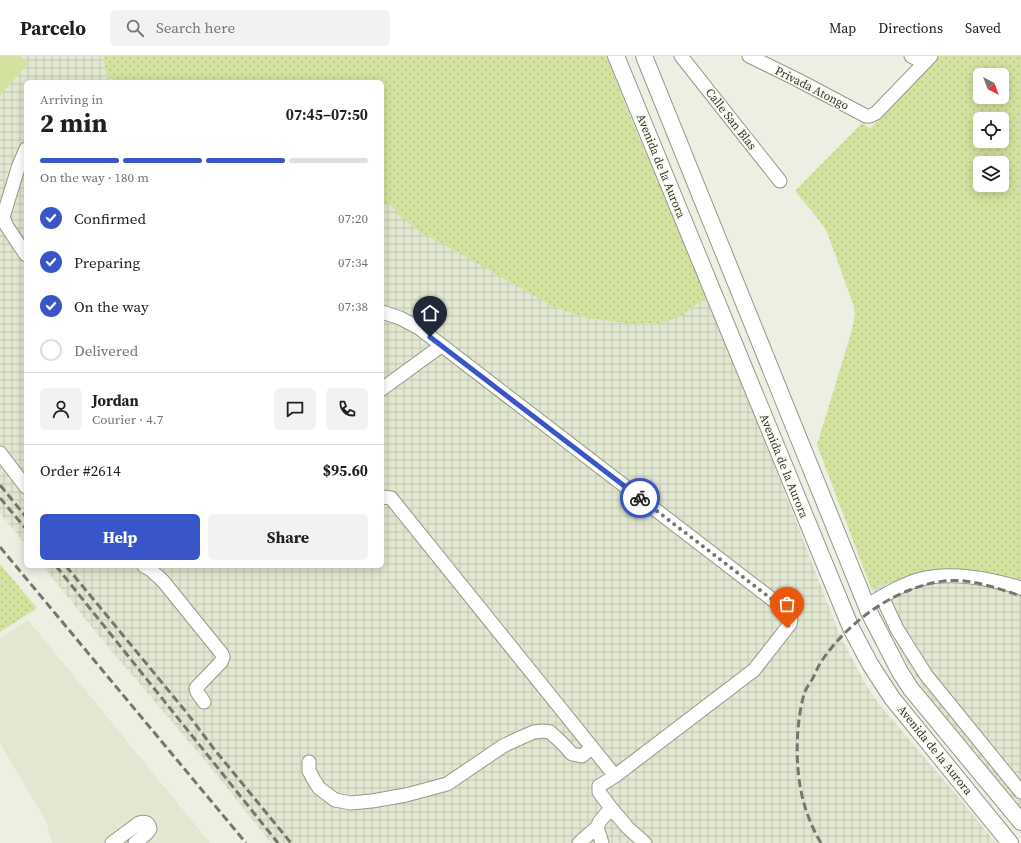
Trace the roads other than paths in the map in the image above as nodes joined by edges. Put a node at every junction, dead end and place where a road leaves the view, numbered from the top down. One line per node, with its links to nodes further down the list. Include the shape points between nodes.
1 (616, 56): 33 (main road, Avenida de la Aurora, via 851,628 892,698)
2 (644, 56): 19 (main road, Avenida de la Aurora)
3 (681, 56): 8 (street, Calle San Blas)
4 (748, 56): 6 (street, Privada Atongo, via 866,116 876,113)
5 (911, 56): 6 (street)
6 (928, 60)
7 (24, 154): 9 (street, via 4,219)
8 (780, 181)
9 (24, 252)
10 (384, 313): 11 (street, via 419,328)
11 (441, 346): 12 (street); 23 (street, via 790,615 787,628 754,670)
12 (384, 388)
13 (0, 453): 14 (street)
14 (24, 484)
15 (384, 497): 21 (street, via 392,498)
16 (148, 568): 20 (street, via 163,581 222,654 221,662 196,688)
17 (1021, 588): 18 (street, via 970,577 942,576 920,579)
18 (882, 597): 19 (street); 24 (street, via 897,629 926,675)
19 (866, 606): 26 (main road, Avenida de la Aurora, via 911,689)
20 (204, 702)
21 (592, 747): 22 (street, via 582,756 572,754 550,732 534,732 503,746 447,784 406,795 351,803 335,800 319,788 309,772); 23 (street)
22 (309, 762)
23 (615, 776): 25 (street, via 598,788)
24 (1021, 792)
25 (611, 808): 27 (street); 32 (street)
26 (1021, 822)
27 (597, 827): 30 (street); 31 (street)
28 (112, 843): 29 (street, via 139,823 147,822 150,829)
29 (135, 843)
30 (579, 843)
31 (602, 843)
32 (645, 843)
33 (1010, 843)

